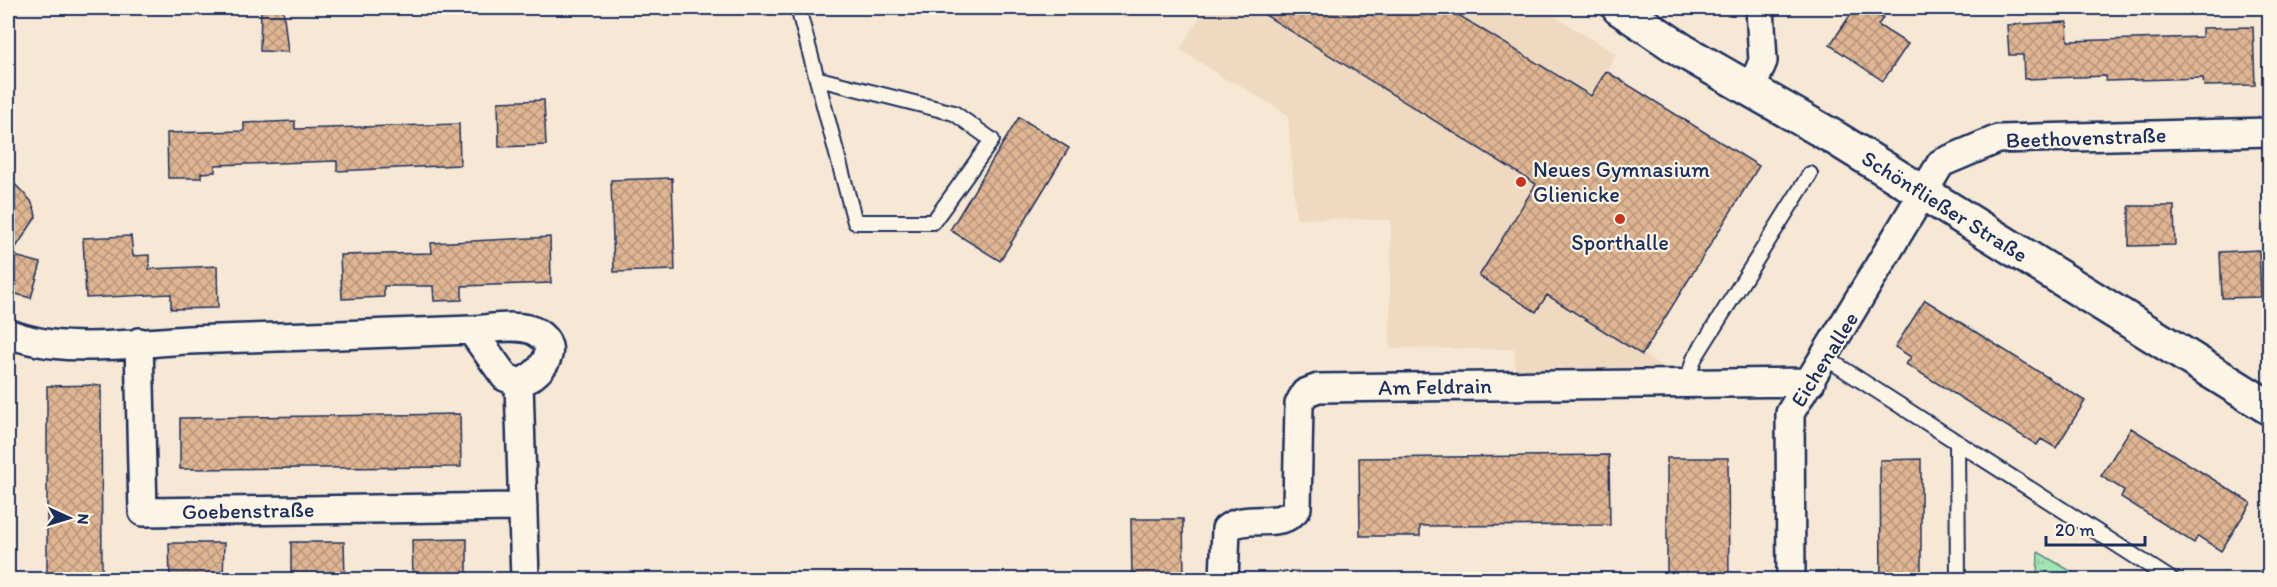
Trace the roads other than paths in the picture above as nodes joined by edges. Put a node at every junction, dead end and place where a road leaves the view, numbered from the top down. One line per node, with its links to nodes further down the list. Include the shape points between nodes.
1 (798, 8): 4 (lane)
2 (1619, 8): 5 (main road, Schönfließer Straße)
3 (1760, 8): 5 (street, via 1763,61)
4 (819, 80): 4 (lane, via 855,222 933,222 992,140 954,113)
5 (1751, 90): 8 (main road, Schönfließer Straße)
6 (2270, 132): 8 (street, Beethovenstraße, via 1998,139 1941,163)
7 (1810, 174): 13 (lane, via 1694,359)
8 (1924, 192): 12 (street, Eichenallee); 16 (main road, Schönfließer Straße)
9 (471, 330): 11 (street); 15 (street, via 505,377); 15 (street, via 522,328 536,332 545,341 548,354 544,368)
10 (8, 333): 11 (street, via 30,342 57,345)
11 (139, 342): 18 (street, Goebenstraße, via 143,512)
12 (1826, 358): 14 (street, Eichenallee); 17 (lane)
13 (1687, 382): 14 (street, Am Feldrain); 20 (street, Am Feldrain, via 1318,388 1305,393 1299,404 1297,429 1297,508 1292,515 1233,523 1226,529)
14 (1811, 382): 21 (street, Eichenallee, via 1790,413)
15 (519, 383): 18 (street)
16 (2270, 408)
17 (1957, 442): 22 (lane); 23 (lane)
18 (523, 507): 19 (street)
19 (525, 579)
20 (1224, 579)
21 (1791, 579)
22 (1958, 579)
23 (2172, 579)

